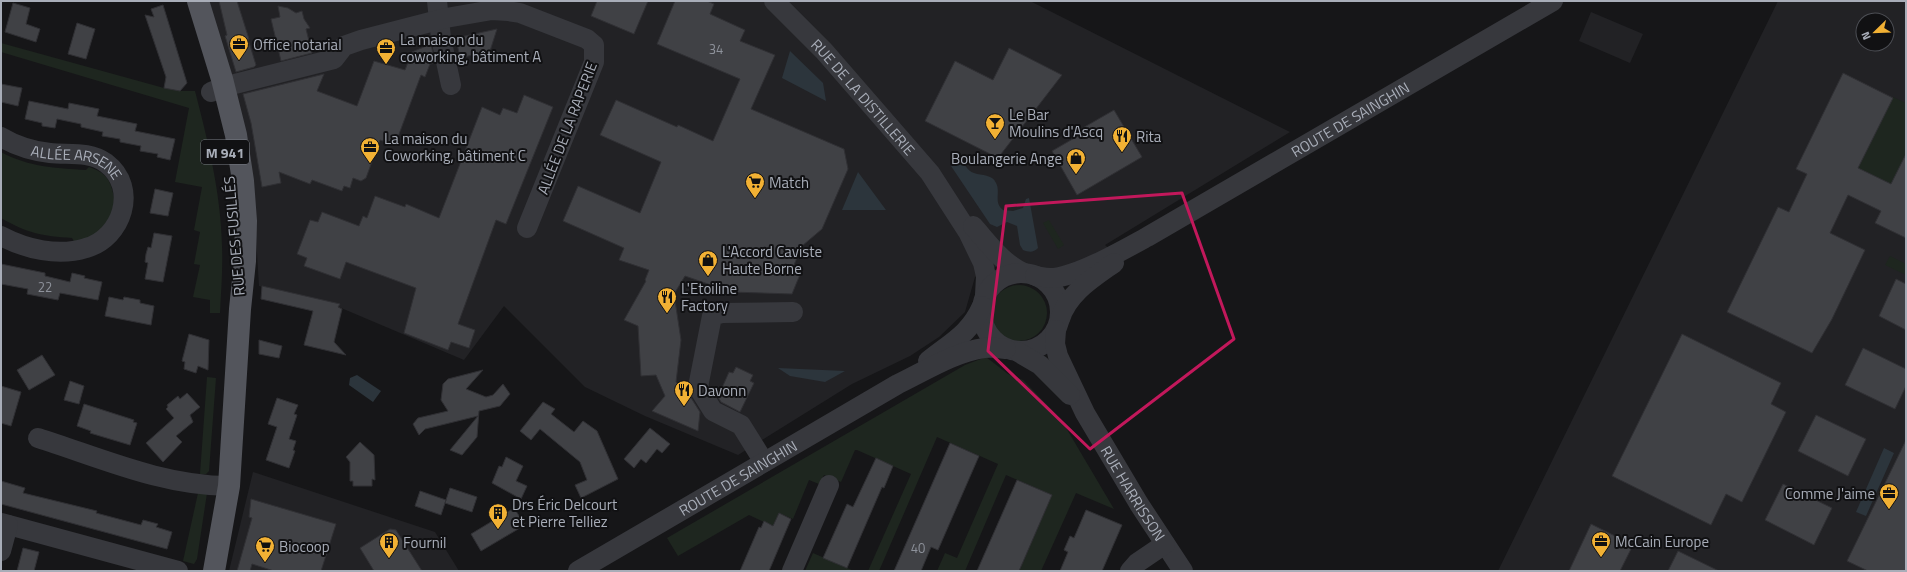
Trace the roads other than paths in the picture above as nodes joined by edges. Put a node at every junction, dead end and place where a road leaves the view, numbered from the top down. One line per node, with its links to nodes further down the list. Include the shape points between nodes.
1 (183, 1): 7 (main road, RUE DES FUSILLÉS / M 941)
2 (198, 1): 7 (main road, RUE DES FUSILLÉS / M 941)
3 (774, 1): 9 (street, RUE DE LA DISTILLERIE, via 833,61 917,157)
4 (1553, 1): 12 (street, ROUTE DE SAINGHIN)
5 (437, 11): 6 (street); 7 (street, via 344,46 334,59); 10 (street, ALLÉE DE LA RAPERIE, via 508,10 587,39 594,45 594,62)
6 (451, 85)
7 (217, 90): 23 (main road, RUE DES FUSILLÉS / M 941, via 236,135 245,200 245,261)
8 (1, 137): 11 (street, ALLÉE ARSENE, via 29,149 98,158 118,176 124,198 122,213 116,226 102,241 86,248 65,252 52,251 25,246)
9 (947, 198): 13 (street, RUE DE LA DISTILLERIE, via 1002,259 1010,266); 14 (street, RUE DE LA DISTILLERIE, via 983,263 986,276)
10 (527, 228)
11 (1, 236)
12 (1147, 238): 13 (street, ROUTE DE SAINGHIN, via 1107,258 1054,278); 16 (street, ROUTE DE SAINGHIN, via 1073,295 1062,309)
13 (1030, 274): 14 (street, via 1012,274 1001,278 992,286); 16 (street, via 1050,286 1056,296 1060,307)
14 (984, 301): 17 (street, via 982,318 988,334 996,343); 18 (street, ROUTE DE SAINGHIN, via 977,318 965,333)
15 (793, 312): 21 (street, via 722,313 712,316 698,387 713,411 740,425)
16 (1058, 324): 17 (street, via 1049,339 1040,347 1029,351); 19 (street, RUE HARRISSON, via 1055,344 1058,356)
17 (1012, 350): 18 (street, ROUTE DE SAINGHIN, via 985,348 973,351); 19 (street, RUE HARRISSON, via 1040,365 1056,379)
18 (898, 384): 21 (street, ROUTE DE SAINGHIN)
19 (1085, 413): 25 (street, RUE HARRISSON)
20 (38, 438): 23 (street, via 163,478 189,484)
21 (764, 462): 29 (street, ROUTE DE SAINGHIN)
22 (829, 485): 30 (street)
23 (229, 486): 28 (main road, RUE DES FUSILLÉS / M 941)
24 (5, 524): 26 (street); 27 (street)
25 (1165, 544): 31 (street, via 1137,563); 32 (street, RUE HARRISSON)
26 (1, 551)
27 (178, 571)
28 (214, 571)
29 (578, 571)
30 (792, 571)
31 (1130, 571)
32 (1184, 571)

